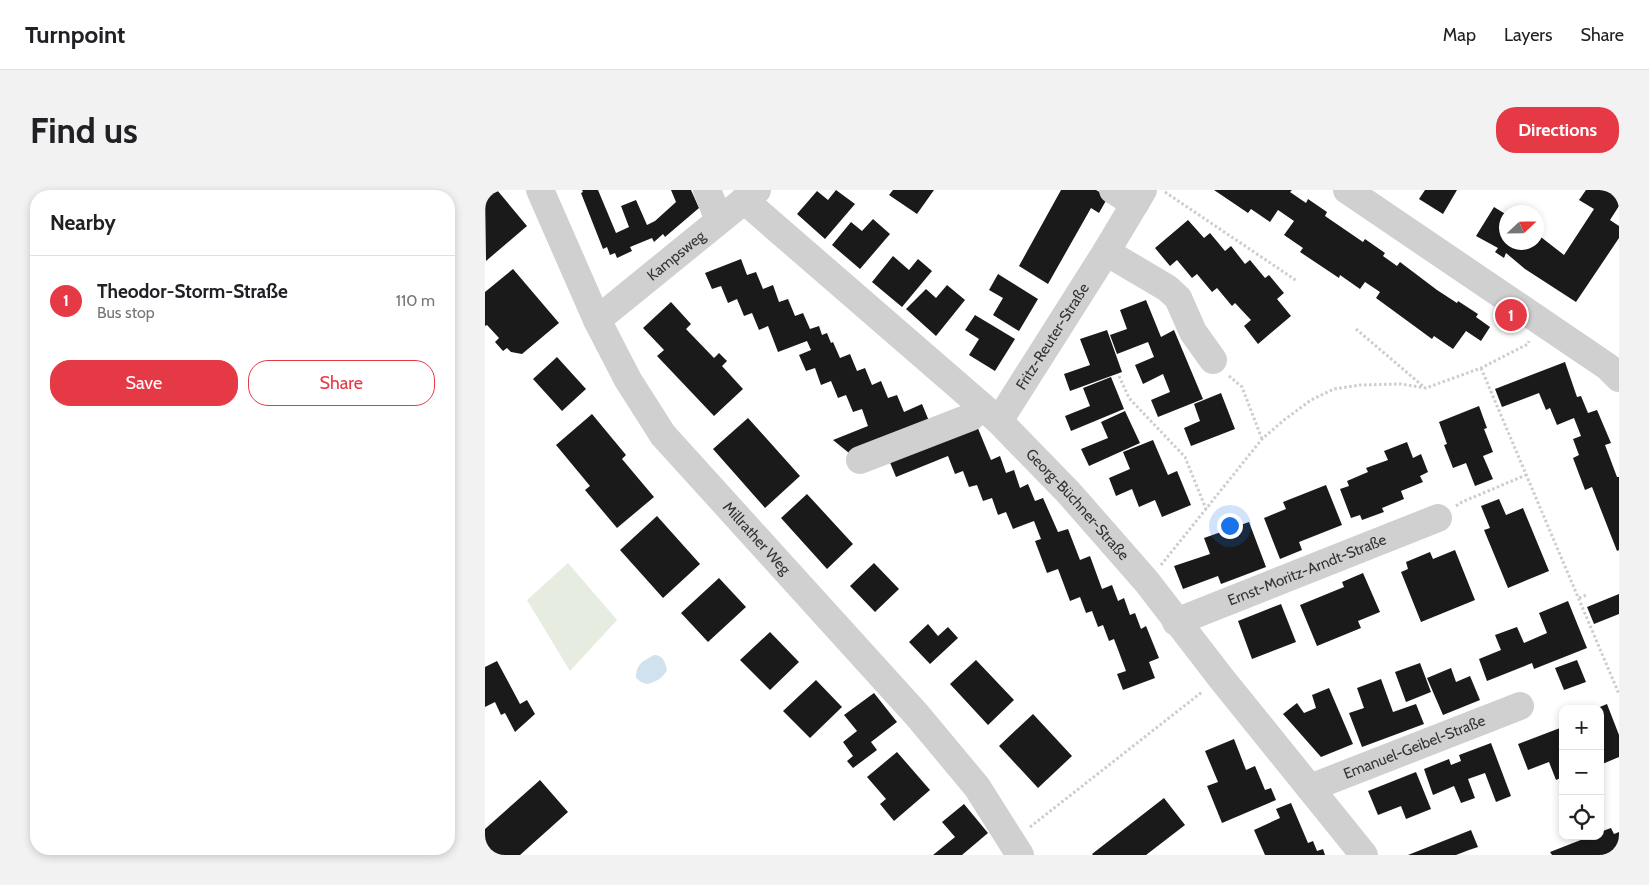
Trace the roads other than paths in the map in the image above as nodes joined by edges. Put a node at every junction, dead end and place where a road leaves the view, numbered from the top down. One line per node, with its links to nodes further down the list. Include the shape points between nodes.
1 (540, 190): 8 (street, Millrather Weg)
2 (707, 190): 6 (street)
3 (1347, 190): 10 (street, via 1542,322)
4 (750, 195): 6 (street, Kampsweg); 11 (street, Georg-Büchner-Straße)
5 (1130, 195): 7 (street, Fritz-Reuter-Straße)
6 (719, 220): 8 (street, Kampsweg)
7 (1106, 252): 9 (street, via 1167,288 1178,298 1193,332); 11 (street, Fritz-Reuter-Straße)
8 (597, 320): 17 (street, Millrather Weg, via 628,380 663,434 917,715 977,787)
9 (1213, 360)
10 (1615, 365)
11 (989, 413): 12 (street, Fritz-Reuter-Straße); 14 (street, Georg-Büchner-Straße, via 1069,493 1147,582)
12 (860, 460)
13 (1438, 518): 14 (street, Ernst-Moritz-Arndt-Straße)
14 (1176, 622): 16 (street, Georg-Büchner-Straße)
15 (1520, 706): 16 (street, Emanuel-Geibel-Straße)
16 (1310, 788): 18 (street, Georg-Büchner-Straße)
17 (1016, 848)
18 (1365, 855)

